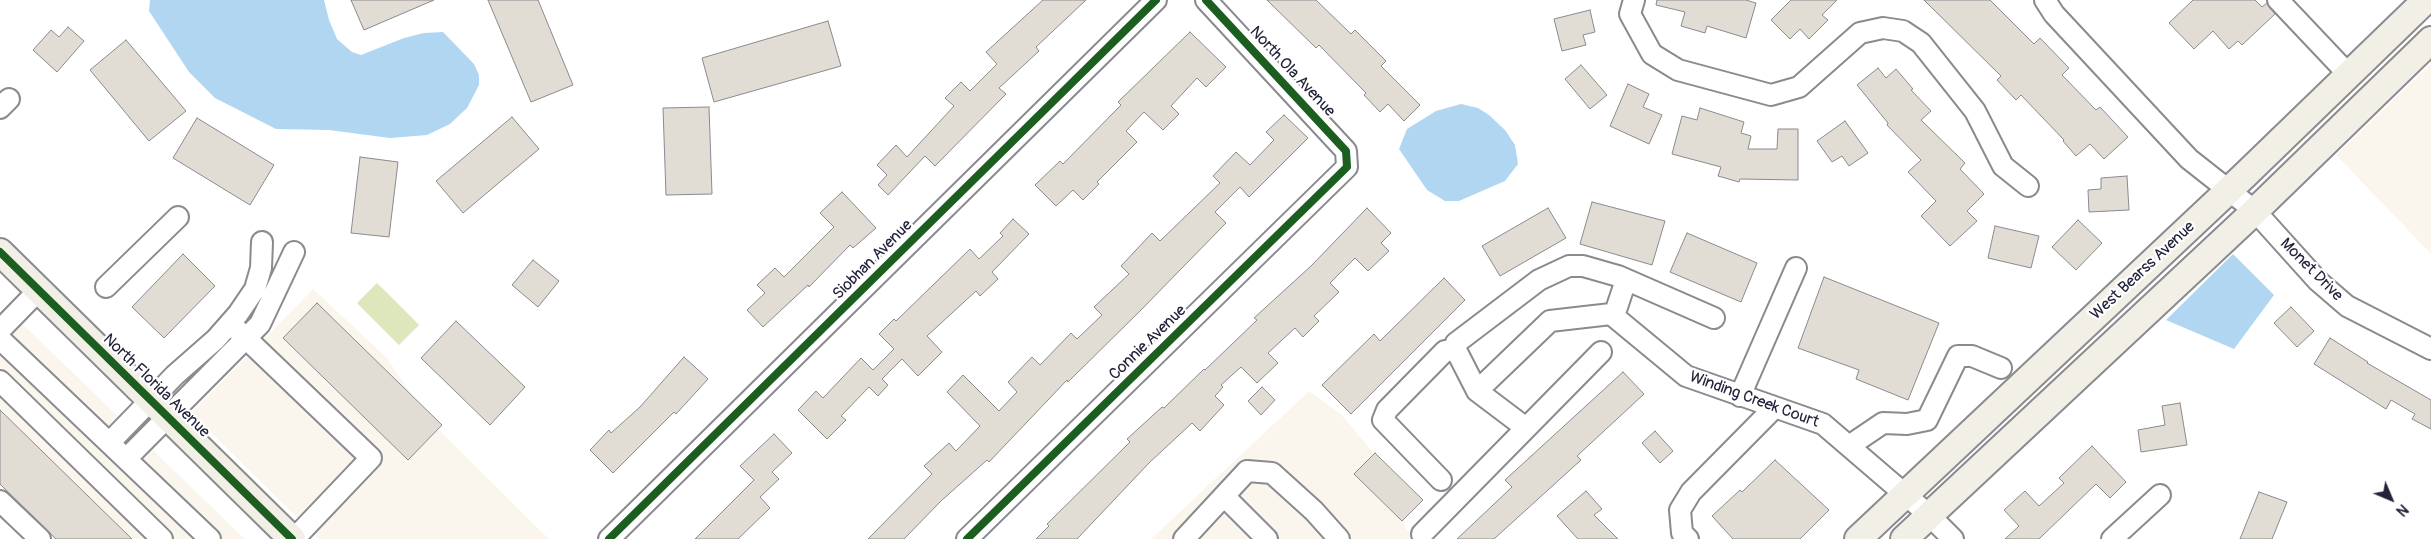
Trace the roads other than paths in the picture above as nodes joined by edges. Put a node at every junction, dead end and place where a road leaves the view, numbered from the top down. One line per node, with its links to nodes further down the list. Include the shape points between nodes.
1 (1156, 0): 51 (street, Siobhan Avenue)
2 (1206, 0): 9 (street, North Ola Avenue, via 1346,151)
3 (1634, 0): 10 (street, via 1630,14 1652,54 1678,70 1771,95 1799,88 1860,33 1883,28 1903,31 1921,43 1975,111 2003,166)
4 (2045, 0): 11 (street, Monet Drive, via 2054,14 2189,159)
5 (2278, 0): 8 (street)
6 (2426, 0): 8 (main road, West Bearss Avenue)
7 (2431, 40): 12 (main road, West Bearss Avenue)
8 (2349, 75): 11 (main road, West Bearss Avenue)
9 (1347, 167): 52 (street, Connie Avenue)
10 (2028, 186)
11 (2230, 189): 12 (street, Monet Drive); 41 (main road, West Bearss Avenue)
12 (2255, 211): 27 (street, Monet Drive, via 2318,281 2347,306); 45 (main road, West Bearss Avenue)
13 (178, 216): 19 (street)
14 (262, 242): 23 (street, via 261,268 255,289)
15 (0, 252): 20 (main road, North Florida Avenue)
16 (294, 252): 25 (street, via 260,324)
17 (1796, 268): 33 (street)
18 (1626, 280): 21 (street); 22 (street); 28 (street, via 1583,266 1569,266 1539,280 1469,332 1456,343)
19 (106, 288)
20 (39, 290): 24 (street); 34 (main road, North Florida Avenue)
21 (1614, 316): 32 (street, via 1550,321); 33 (street, Winding Creek Court, via 1686,376)
22 (1714, 318)
23 (230, 323): 25 (street); 34 (street)
24 (0, 330)
25 (246, 338): 34 (street); 50 (street, via 371,458)
26 (0, 339): 37 (street)
27 (2431, 349)
28 (1456, 350): 32 (street); 40 (street, via 1445,351 1387,410 1383,420)
29 (1601, 352): 36 (street)
30 (2002, 368): 38 (street, via 1972,356 1958,356 1927,420 1907,424 1882,423)
31 (0, 381): 48 (street)
32 (1477, 391): 36 (street)
33 (1740, 396): 35 (street, Winding Creek Court)
34 (159, 408): 37 (street); 39 (street); 50 (main road, North Florida Avenue)
35 (1774, 408): 38 (street, Winding Creek Court, via 1823,424); 56 (street, via 1690,492 1680,510 1682,533)
36 (1526, 428): 46 (street)
37 (110, 442): 39 (street)
38 (1849, 446): 41 (street, Winding Creek Court)
39 (126, 459): 49 (street)
40 (1441, 480)
41 (1905, 494): 45 (street, Winding Creek Court); 57 (main road, West Bearss Avenue)
42 (2160, 495): 60 (street)
43 (1224, 496): 53 (street); 54 (street); 55 (street, via 1247,471 1272,474 1314,511)
44 (0, 501): 47 (street)
45 (1929, 514): 58 (main road, West Bearss Avenue); 59 (street, Winding Creek Court)
46 (1422, 534)
47 (40, 539)
48 (162, 539)
49 (210, 539)
50 (293, 539)
51 (609, 539)
52 (967, 539)
53 (1184, 539)
54 (1267, 539)
55 (1339, 539)
56 (1688, 539)
57 (1858, 539)
58 (1904, 539)
59 (1953, 539)
60 (2112, 539)

